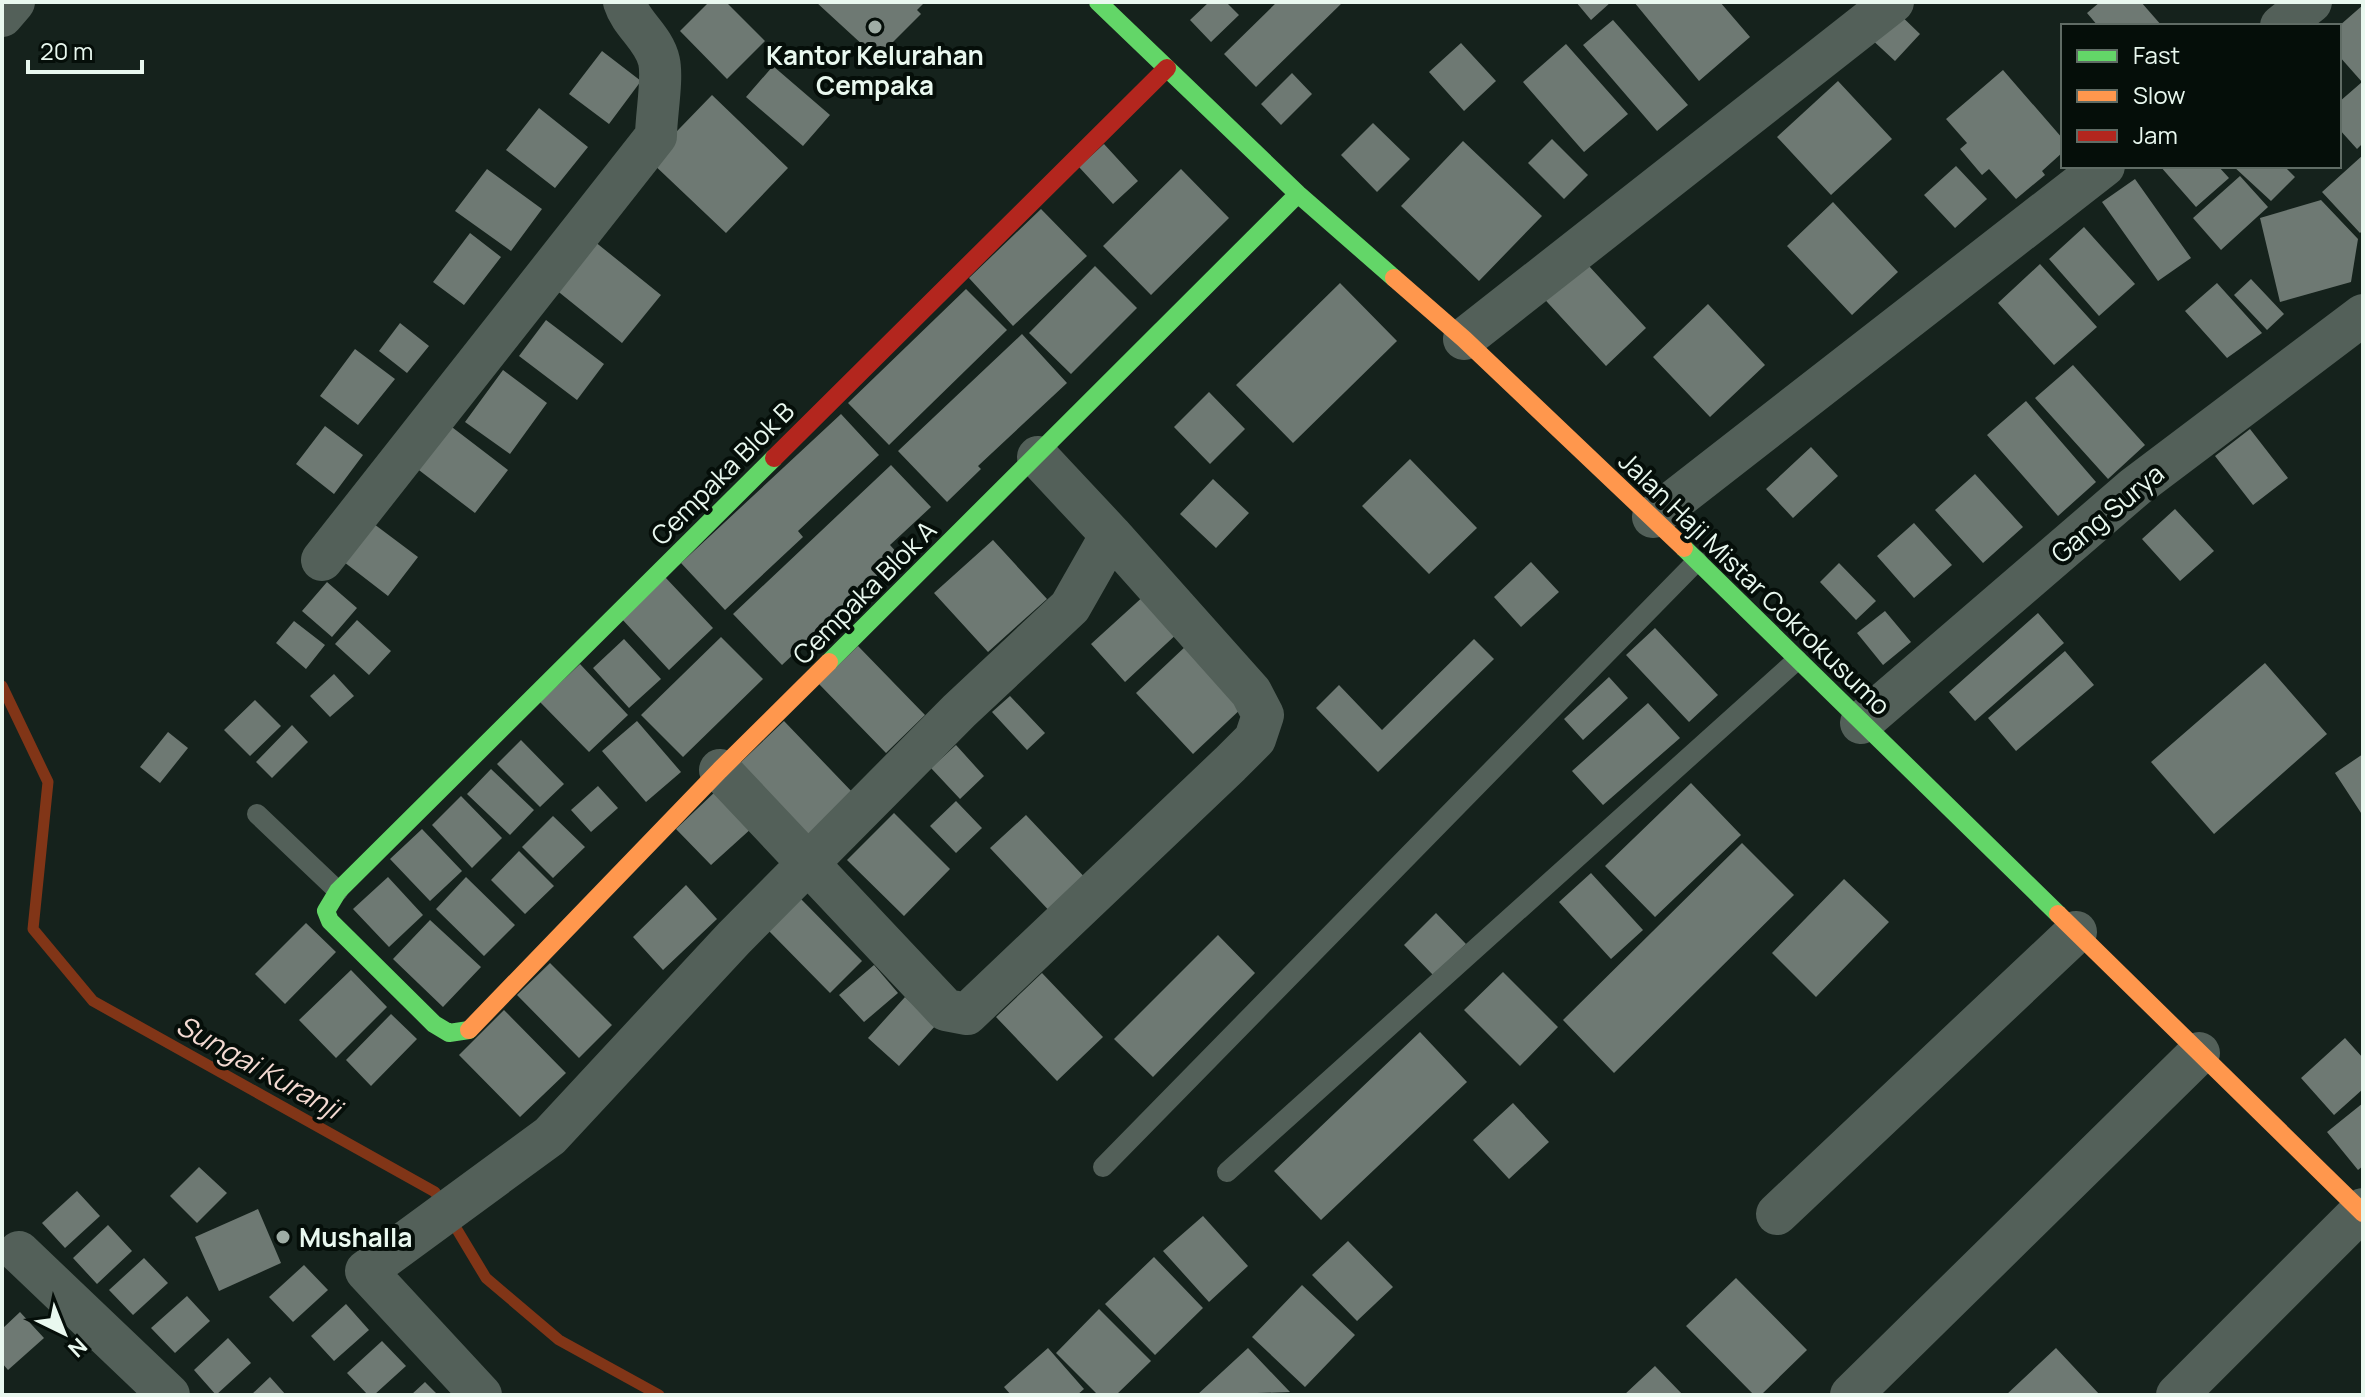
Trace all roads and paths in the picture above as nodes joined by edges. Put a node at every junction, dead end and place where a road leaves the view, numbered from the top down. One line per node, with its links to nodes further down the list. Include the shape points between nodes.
1 (14, 2): 6 (street)
2 (624, 2): 16 (street, via 659,61 656,136)
3 (1098, 2): 8 (street, Jalan Haji Mistar Cokrokusumo)
4 (1893, 2): 12 (street)
5 (2311, 2): 7 (street)
6 (2, 16)
7 (2284, 24)
8 (1167, 68): 10 (street, Jalan Haji Mistar Cokrokusumo); 23 (street, Cempaka Blok B)
9 (2101, 168): 14 (street)
10 (1298, 194): 12 (street, Jalan Haji Mistar Cokrokusumo); 13 (street, Cempaka Blok A)
11 (2363, 315): 19 (street, Gang Surya, via 2135,487)
12 (1464, 339): 14 (street, Jalan Haji Mistar Cokrokusumo)
13 (1038, 457): 15 (street); 20 (street, Cempaka Blok A)
14 (1653, 517): 17 (street, Jalan Haji Mistar Cokrokusumo)
15 (1111, 535): 22 (street, via 1070,607); 22 (street, via 1251,692 1263,715 1255,739 967,1014 946,1010)
16 (322, 560)
17 (1697, 561): 18 (street, Jalan Haji Mistar Cokrokusumo); 26 (lane)
18 (1797, 660): 19 (street, Jalan Haji Mistar Cokrokusumo); 27 (lane)
19 (1861, 723): 24 (street, Jalan Haji Mistar Cokrokusumo)
20 (720, 770): 22 (street); 23 (street, Cempaka Blok A, via 471,1030 449,1033 434,1024 330,921 326,911)
21 (257, 814): 23 (lane)
22 (808, 864): 32 (street, via 550,1136 366,1271)
23 (338, 891)
24 (2076, 932): 25 (street, Jalan Haji Mistar Cokrokusumo); 29 (street)
25 (2199, 1053): 28 (street, Jalan Haji Mistar Cokrokusumo); 33 (street)
26 (1103, 1167)
27 (1227, 1172)
28 (2362, 1211): 34 (street)
29 (1777, 1214)
30 (19, 1252): 31 (street)
31 (169, 1395)
32 (481, 1395)
33 (1851, 1395)
34 (2177, 1395)

